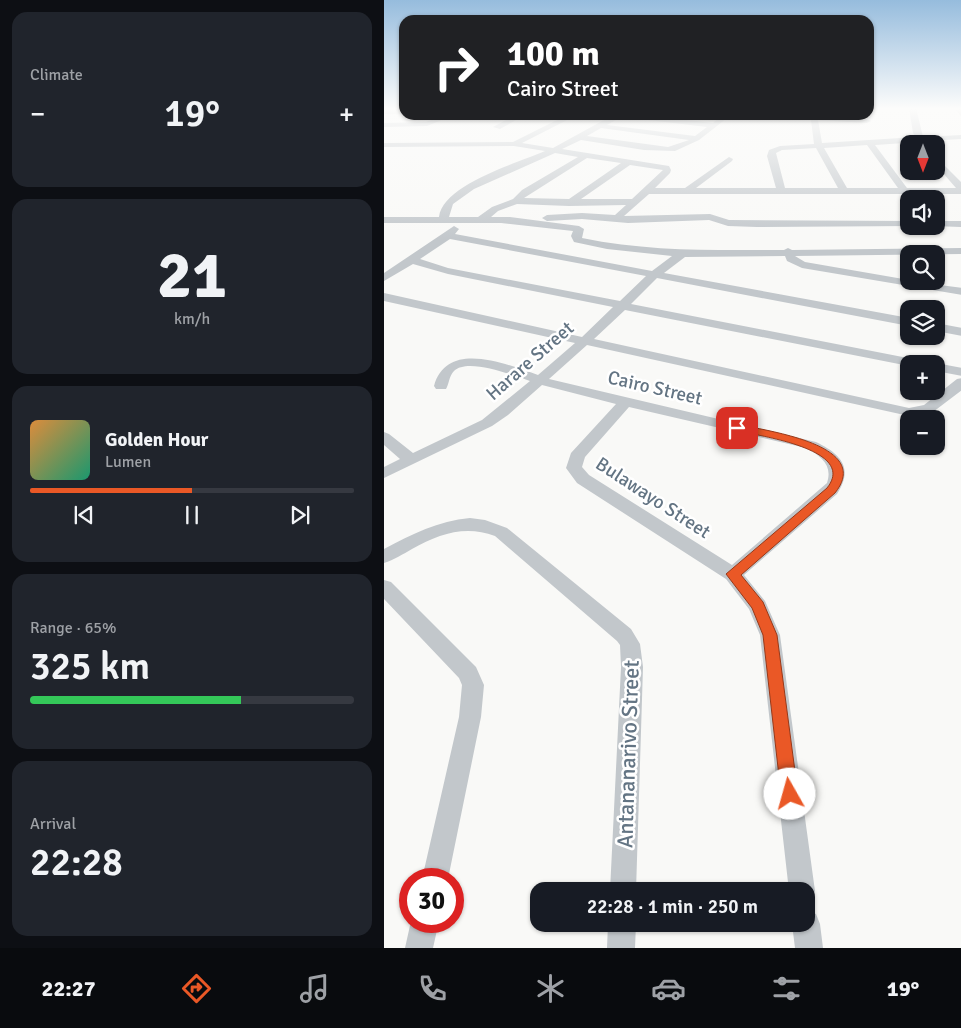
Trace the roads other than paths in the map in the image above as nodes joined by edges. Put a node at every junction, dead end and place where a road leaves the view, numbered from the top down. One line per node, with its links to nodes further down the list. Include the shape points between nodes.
1 (549, 152): 24 (street, via 470,189 445,210)
2 (560, 152): 6 (street)
3 (772, 152): 16 (street, via 771,160)
4 (823, 152): 10 (street)
5 (876, 152): 11 (street)
6 (585, 156): 8 (street); 18 (street, via 519,196)
7 (729, 160): 15 (street)
8 (628, 162): 14 (street, via 667,169); 19 (street)
9 (945, 171): 13 (street)
10 (844, 190): 16 (street); 17 (street)
11 (903, 190)
12 (945, 190): 13 (street)
13 (961, 190)
14 (648, 191): 15 (street); 20 (street)
15 (687, 191): 16 (street)
16 (781, 191)
17 (900, 191)
18 (516, 201): 19 (street); 22 (street, via 494,209)
19 (570, 202): 20 (street)
20 (635, 202): 21 (street)
21 (612, 218): 25 (street, via 582,216); 26 (street, via 643,221 710,218 728,223 757,224); 29 (street)
22 (482, 219): 24 (street); 25 (street)
23 (384, 220): 24 (street)
24 (448, 220): 30 (street, via 455,228)
25 (501, 220): 29 (street)
26 (900, 224)
27 (945, 224): 28 (street)
28 (961, 224)
29 (579, 229): 33 (street, via 578,240 588,243)
30 (448, 236): 34 (street); 35 (street)
31 (961, 250): 32 (street)
32 (788, 251): 33 (street); 37 (street, via 790,260 802,266)
33 (682, 254): 35 (street, Harare Street)
34 (411, 259): 36 (street); 39 (street, via 433,268)
35 (655, 274): 39 (street, Harare Street); 40 (street)
36 (384, 278)
37 (961, 292)
38 (384, 297): 43 (street)
39 (622, 306): 43 (street, Harare Street); 44 (street)
40 (900, 320)
41 (945, 329): 42 (street)
42 (961, 332)
43 (586, 340): 47 (street, Harare Street); 48 (street, via 909,412 928,410)
44 (900, 360)
45 (945, 369): 46 (street)
46 (961, 372)
47 (538, 380): 49 (street, Cairo Street, via 481,364 460,363 446,370); 50 (street, Cairo Street); 52 (street, Harare Street, via 487,423)
48 (961, 382)
49 (441, 386)
50 (624, 402): 55 (street, Bulawayo Street, via 577,456 576,473); 55 (street, Cairo Street, via 812,445 834,462 838,478 831,490)
51 (384, 436): 52 (street)
52 (410, 459): 53 (street, Harare Street)
53 (384, 473)
54 (384, 557): 58 (street, Antananarivo Street, via 439,528 467,524 491,528 624,635 630,644 632,667)
55 (733, 574): 59 (street, via 758,606 770,635)
56 (384, 587): 57 (street, via 468,673 472,686 468,725)
57 (437, 868)
58 (623, 882)
59 (801, 882)
60 (622, 932): 64 (street)
61 (807, 932): 65 (street)
62 (423, 933): 63 (street)
63 (420, 948)
64 (621, 948)
65 (809, 948)

